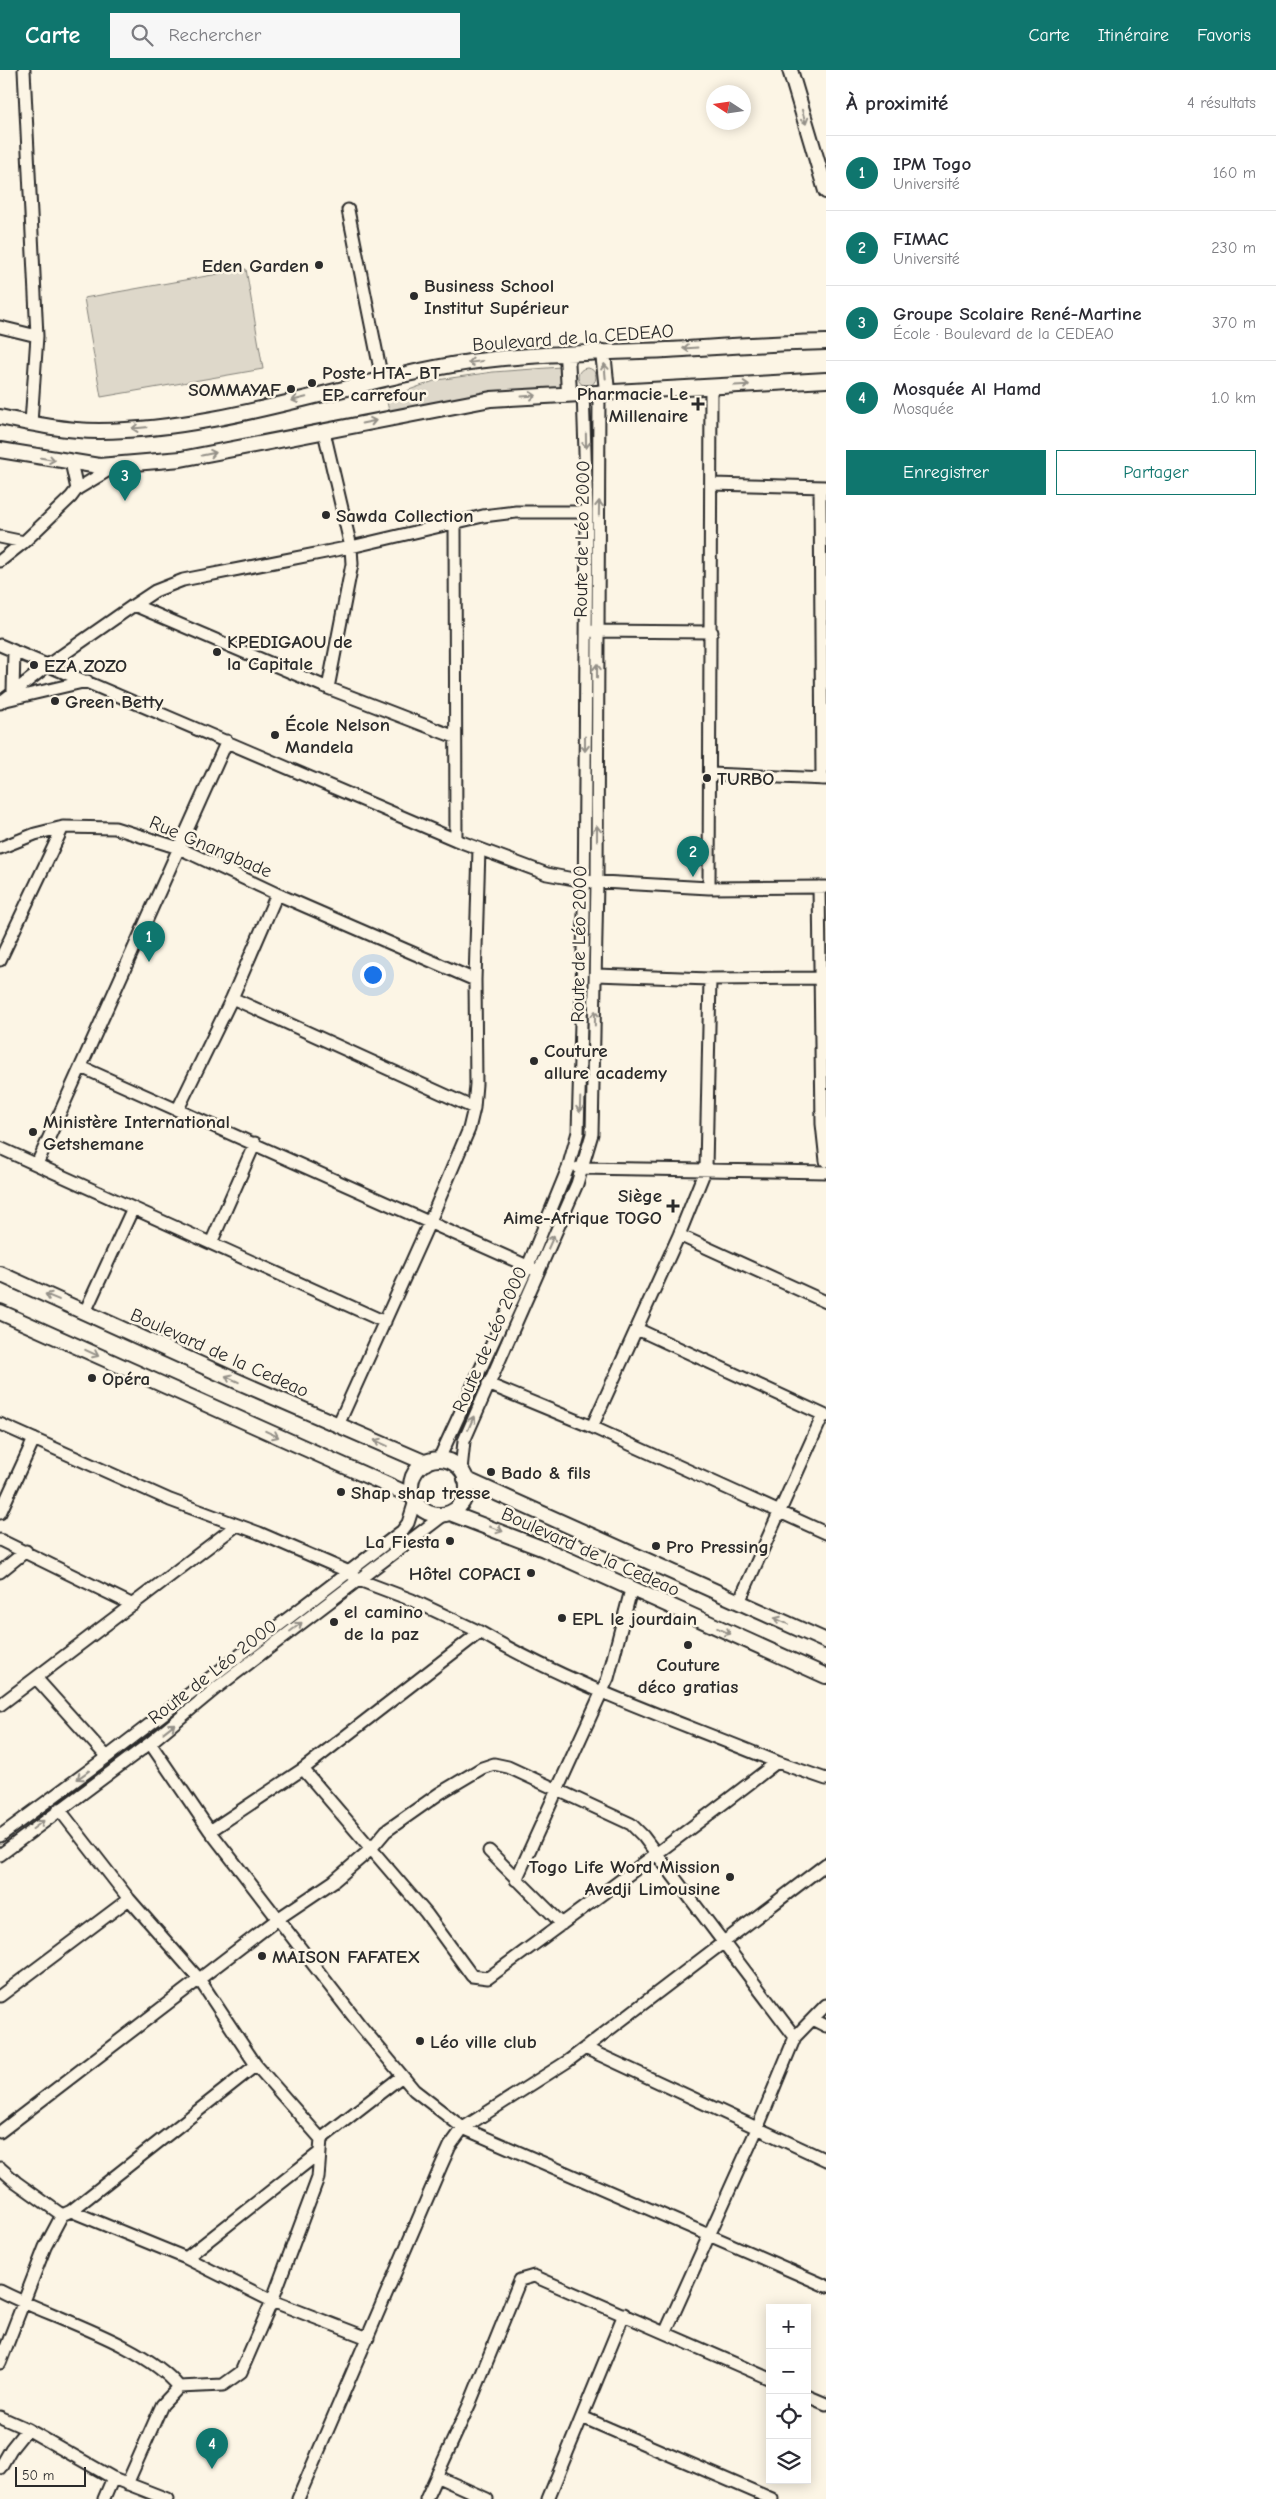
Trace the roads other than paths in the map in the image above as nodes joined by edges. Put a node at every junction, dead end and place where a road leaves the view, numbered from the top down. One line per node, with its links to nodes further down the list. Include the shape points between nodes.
1 (24, 70): 6 (street)
2 (790, 70): 3 (main road, one-way to 3)
3 (826, 191)
4 (348, 210): 10 (street)
5 (0, 327): 6 (street)
6 (37, 336): 16 (street)
7 (826, 342): 8 (main road, Boulevard de la CEDEAO, one-way to 8)
8 (603, 352): 9 (main road, Boulevard de la CEDEAO); 13 (main road, one-way to 8)
9 (567, 354): 10 (main road, Boulevard de la CEDEAO, one-way to 10, via 470,362); 14 (main road)
10 (382, 379): 16 (main road, Boulevard de la CEDEAO, one-way to 16, via 242,413 165,426 99,431)
11 (826, 380): 12 (main road, one-way to 11)
12 (711, 386): 13 (main road); 21 (street)
13 (603, 391): 14 (main road); 31 (street, Route de Léo 2000, one-way to 13)
14 (576, 393): 17 (main road, one-way to 14, via 469,402); 24 (street, Route de Léo 2000, one-way to 24)
15 (0, 417): 16 (main road, Boulevard de la CEDEAO)
16 (31, 423)
17 (324, 432): 20 (main road, one-way to 17, via 181,459); 28 (street)
18 (0, 450): 19 (main road, one-way to 19)
19 (71, 462): 20 (main road); 23 (street)
20 (118, 465): 23 (street)
21 (712, 484): 22 (street); 32 (street)
22 (823, 487): 43 (street)
23 (77, 489): 27 (street)
24 (587, 512): 25 (street, via 516,512); 31 (street, Route de Léo 2000)
25 (455, 522): 28 (street); 40 (street)
26 (0, 537): 27 (street)
27 (24, 542): 29 (street)
28 (351, 547): 30 (street, via 183,580); 37 (street, via 352,564)
29 (0, 562)
30 (134, 605): 35 (street); 37 (street)
31 (592, 631): 32 (street); 49 (street, Route de Léo 2000, one-way to 49); 50 (street, Route de Léo 2000, one-way to 31)
32 (712, 632): 42 (street)
33 (0, 645): 34 (street)
34 (14, 651): 35 (street); 38 (street)
35 (48, 665): 36 (street); 38 (street)
36 (87, 681): 39 (street); 41 (street)
37 (328, 688): 40 (street)
38 (13, 692): 39 (street)
39 (1, 702)
40 (455, 737): 45 (street)
41 (226, 741): 45 (street); 47 (street)
42 (711, 774): 43 (street); 52 (street)
43 (824, 779)
44 (63, 827): 46 (street, Rue Gnangbade); 47 (street, Rue Gnangbade, via 116,828); 54 (street)
45 (456, 840): 48 (street)
46 (0, 848)
47 (179, 848): 53 (street, Rue Gnangbade); 60 (street)
48 (479, 849): 49 (street, via 547,874); 58 (street)
49 (584, 881): 50 (street); 67 (street, Route de Léo 2000, one-way to 67, via 580,1111)
50 (597, 882): 52 (street); 55 (street, Route de Léo 2000)
51 (822, 887): 52 (street); 56 (street)
52 (709, 888)
53 (277, 894): 58 (street, Rue Gnangbade); 59 (street)
54 (0, 960)
55 (596, 975): 57 (street); 68 (street, Route de Léo 2000, one-way to 55, via 594,1113)
56 (820, 978): 57 (street); 65 (street)
57 (710, 979): 69 (street)
58 (475, 980): 61 (street)
59 (232, 998): 61 (street); 62 (street)
60 (81, 1067): 62 (street); 66 (street)
61 (474, 1108): 72 (street, via 469,1129)
62 (178, 1109): 63 (street)
63 (255, 1143): 72 (street); 74 (street)
64 (0, 1148): 66 (street)
65 (826, 1161)
66 (37, 1164): 71 (street)
67 (568, 1168): 68 (street); 75 (street, Route de Léo 2000)
68 (583, 1168): 69 (street); 75 (street, Route de Léo 2000, one-way to 68)
69 (706, 1168): 70 (street); 73 (street)
70 (826, 1172)
71 (133, 1208): 74 (street); 79 (street)
72 (430, 1221): 75 (street); 80 (street)
73 (679, 1235): 77 (street); 81 (street)
74 (210, 1243): 80 (street)
75 (533, 1268): 82 (street, Route de Léo 2000); 88 (street, Route de Léo 2000)
76 (0, 1274): 79 (main road, Boulevard de la Cedeao, one-way to 76)
77 (826, 1302)
78 (0, 1312): 90 (main road, one-way to 90)
79 (85, 1312): 85 (main road, Boulevard de la Cedeao, one-way to 79)
80 (385, 1322): 85 (street)
81 (637, 1329): 83 (street); 86 (street)
82 (488, 1384): 86 (street); 89 (street, Route de Léo 2000, one-way to 82, via 464,1441)
83 (825, 1416): 92 (street)
84 (0, 1424): 87 (street)
85 (338, 1425): 88 (main road, Boulevard de la Cedeao, one-way to 85)
86 (592, 1427): 92 (street)
87 (34, 1439): 91 (street); 94 (street, via 162,1497)
88 (432, 1461): 89 (main road, via 447,1461); 90 (main road, via 413,1477)
89 (463, 1475): 93 (main road, via 465,1495 462,1502); 102 (main road, Boulevard de la Cedeao)
90 (414, 1499): 93 (main road, via 428,1513); 98 (street, Route de Léo 2000, via 408,1523 402,1531)
91 (0, 1513)
92 (780, 1513): 95 (street); 102 (street)
93 (447, 1514): 100 (street, Route de Léo 2000); 101 (main road, Boulevard de la Cedeao, one-way to 101, via 521,1539)
94 (237, 1525): 98 (street); 103 (street)
95 (826, 1533)
96 (0, 1540): 97 (street)
97 (26, 1551): 99 (street); 103 (street)
98 (347, 1571): 100 (street); 111 (street, Route de Léo 2000)
99 (0, 1572)
100 (359, 1580): 104 (street, via 412,1600); 110 (street, Route de Léo 2000, one-way to 100, via 216,1688)
101 (631, 1590): 106 (main road, Boulevard de la Cedeao, one-way to 106); 108 (street)
102 (739, 1602): 105 (main road, Boulevard de la Cedeao, one-way to 102)
103 (133, 1605): 107 (street)
104 (480, 1632): 108 (street); 113 (street)
105 (826, 1641)
106 (826, 1676)
107 (36, 1678): 109 (street); 111 (street)
108 (602, 1691): 112 (street); 115 (street)
109 (0, 1704)
110 (150, 1743): 116 (street, Route de Léo 2000); 117 (street)
111 (107, 1757): 118 (street, Route de Léo 2000, one-way to 118)
112 (777, 1762): 114 (street); 122 (street)
113 (303, 1769): 117 (street); 119 (street)
114 (826, 1779)
115 (556, 1789): 119 (street, via 494,1764 440,1793 386,1831); 122 (street, via 631,1824); 124 (street)
116 (59, 1809): 121 (street, Route de Léo 2000, one-way to 116); 125 (street)
117 (210, 1831): 126 (street)
118 (0, 1836)
119 (370, 1850): 126 (street, via 334,1881); 127 (street, via 426,1913 472,1976 488,1978)
120 (489, 1851): 124 (street)
121 (0, 1855)
122 (657, 1855): 127 (street); 128 (street)
123 (826, 1864): 128 (street)
124 (516, 1880): 127 (street)
125 (130, 1899): 129 (street); 130 (street)
126 (279, 1918): 129 (street); 137 (street)
127 (562, 1924)
128 (724, 1942): 134 (street); 135 (street)
129 (198, 1979): 136 (street); 140 (street)
130 (0, 1996)
131 (826, 2005): 132 (street)
132 (814, 2020): 133 (street); 134 (street)
133 (826, 2026)
134 (795, 2037): 139 (street)
135 (585, 2048): 138 (street); 139 (street)
136 (256, 2065): 141 (street); 145 (street)
137 (402, 2076): 138 (street, via 414,2090); 141 (street)
138 (463, 2128): 146 (street); 154 (street, via 450,2146)
139 (757, 2129): 143 (street); 146 (street)
140 (0, 2132)
141 (320, 2139): 142 (street)
142 (319, 2153): 147 (street); 150 (street, via 318,2178)
143 (826, 2160)
144 (0, 2168): 145 (street, via 22,2187)
145 (66, 2213): 147 (street); 151 (street, via 45,2247)
146 (708, 2236): 148 (street); 153 (street)
147 (186, 2258): 150 (street)
148 (826, 2286)
149 (0, 2291): 151 (street)
150 (272, 2301): 154 (street); 157 (street, via 241,2372 223,2385)
151 (24, 2304): 155 (street); 157 (street, via 107,2338 165,2372)
152 (624, 2314): 153 (street); 161 (street); 164 (street, via 534,2276 520,2280)
153 (665, 2333): 156 (street)
154 (368, 2338): 170 (street)
155 (0, 2363)
156 (766, 2377)
157 (179, 2387): 166 (street, via 162,2406)
158 (811, 2398): 159 (street)
159 (826, 2404)
160 (0, 2417): 162 (street)
161 (582, 2417): 167 (street); 173 (street)
162 (27, 2429): 163 (street); 165 (street)
163 (0, 2468)
164 (438, 2477): 171 (street); 172 (street)
165 (113, 2478): 166 (street); 168 (street)
166 (127, 2484): 169 (street)
167 (750, 2495): 174 (street)
168 (104, 2499)
169 (167, 2499)
170 (298, 2499)
171 (426, 2499)
172 (487, 2499)
173 (548, 2499)
174 (772, 2499)

